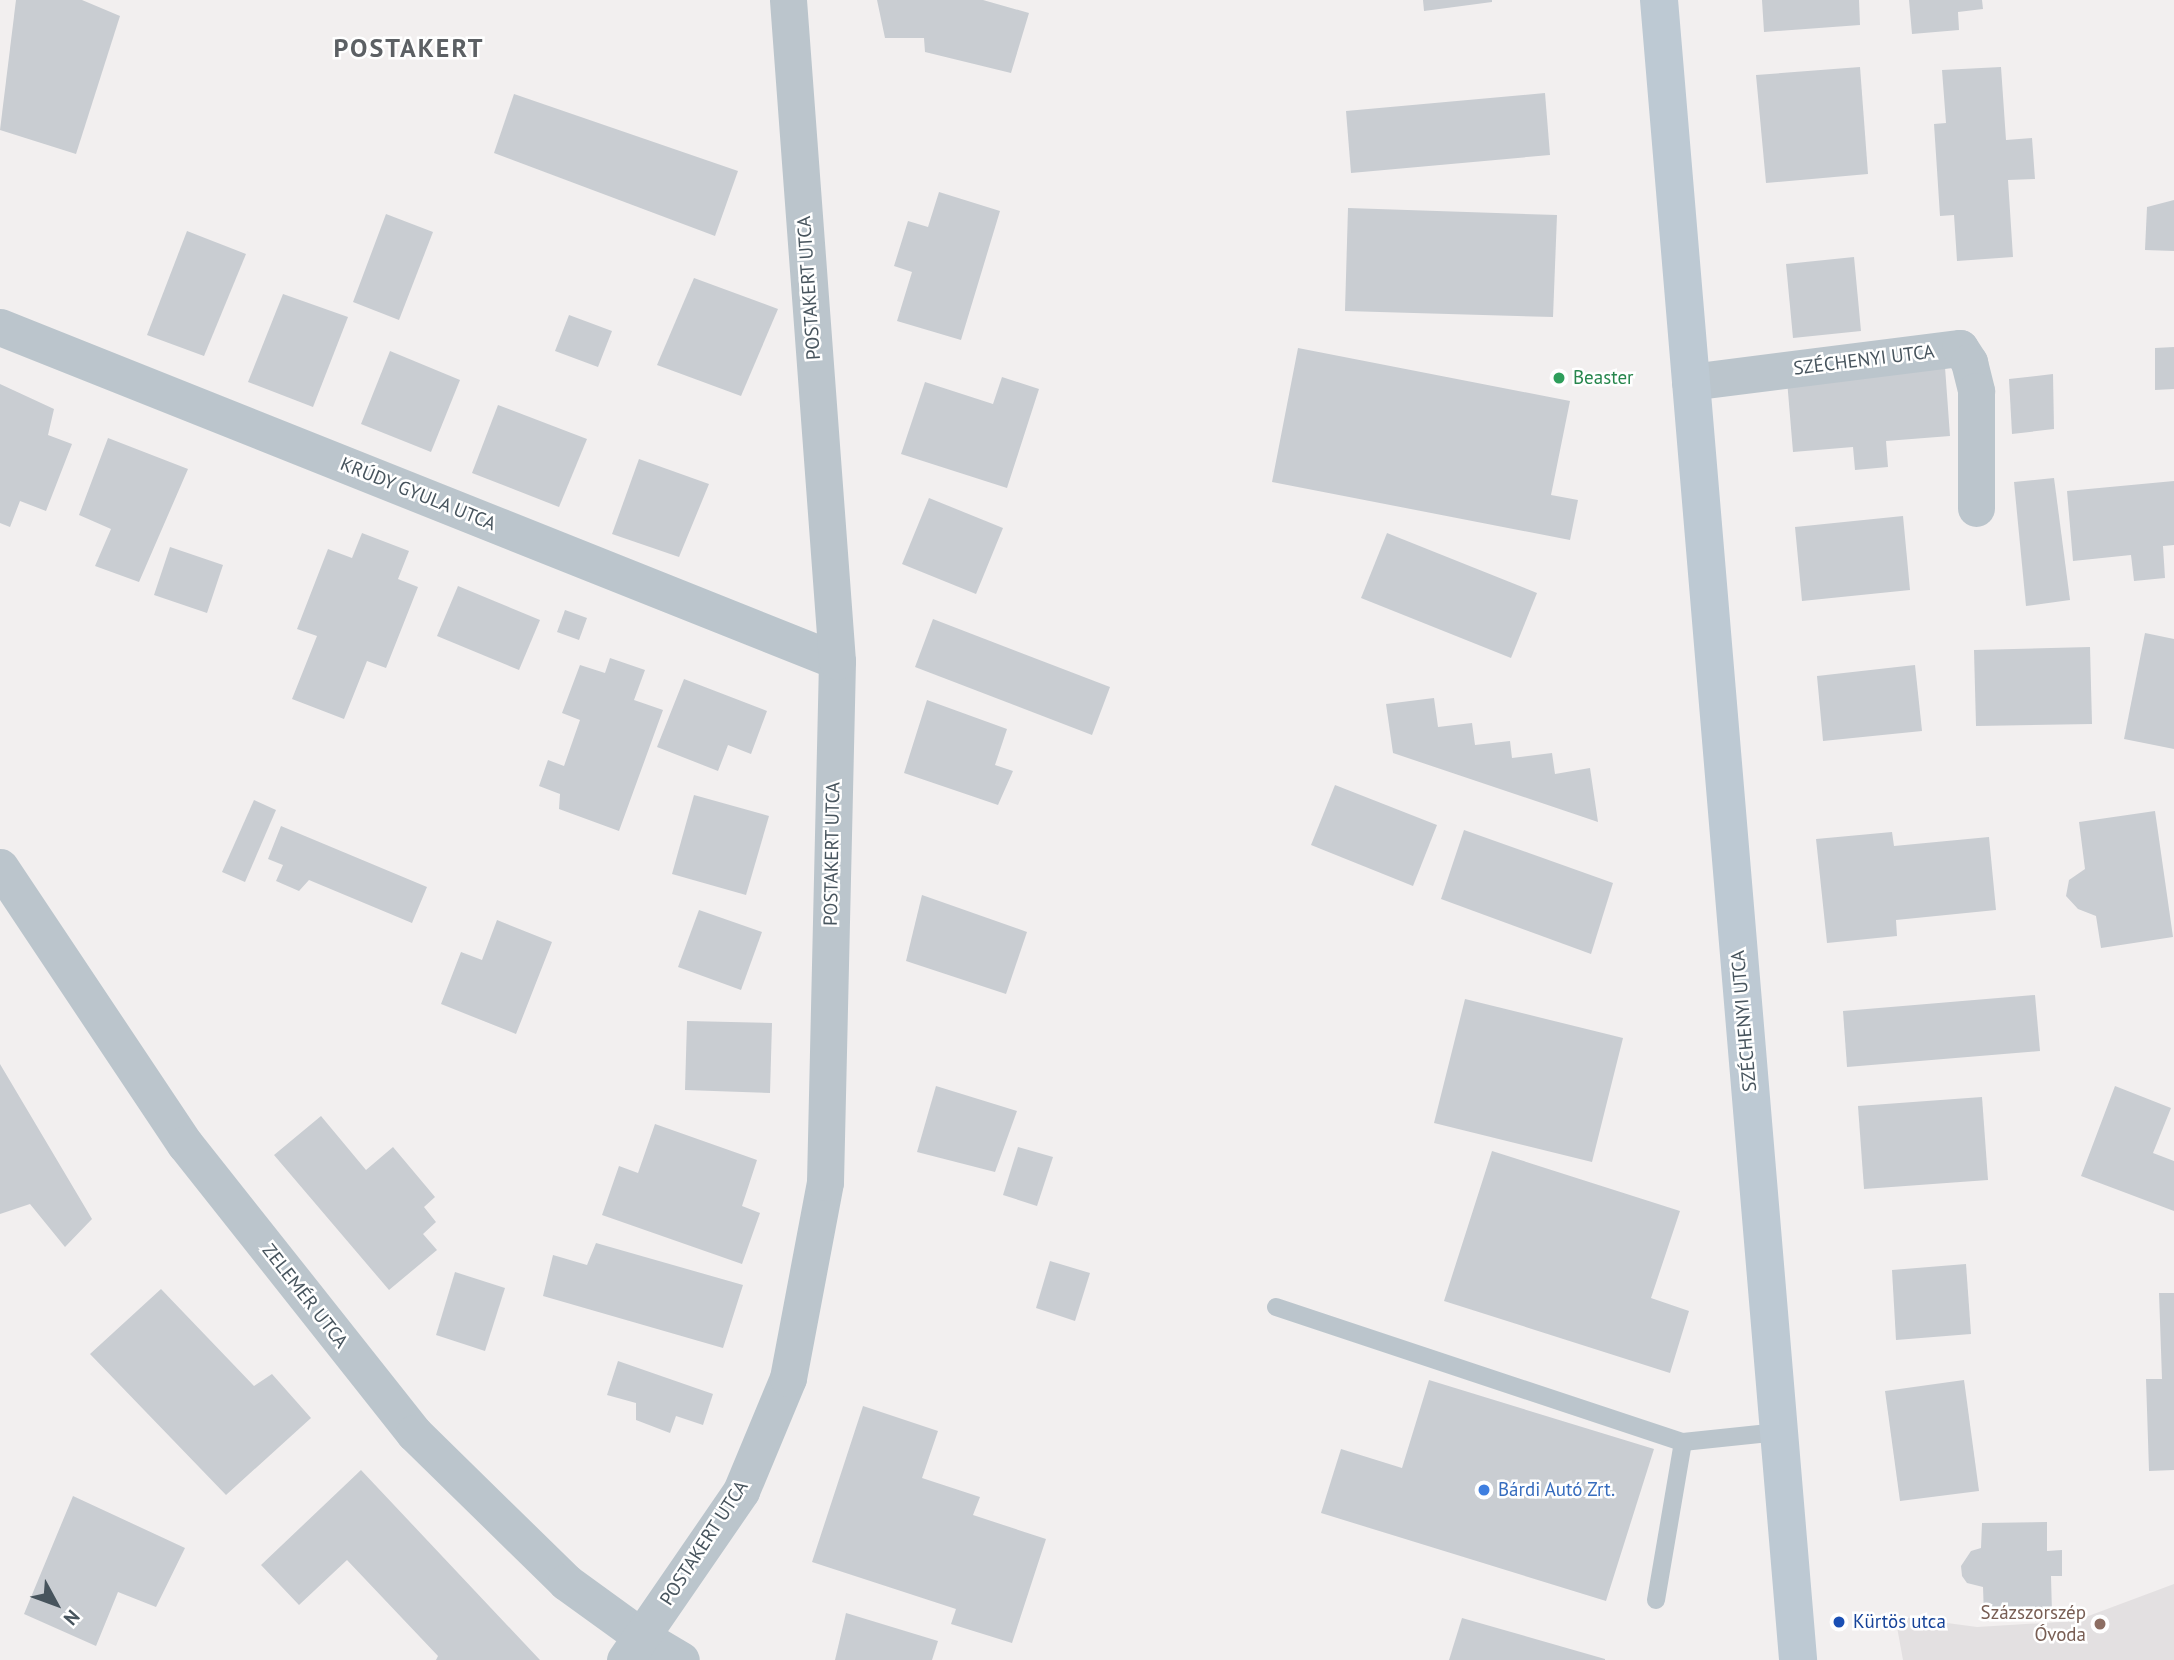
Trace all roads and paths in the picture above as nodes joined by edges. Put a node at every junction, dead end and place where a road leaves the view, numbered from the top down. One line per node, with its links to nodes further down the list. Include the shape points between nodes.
1 (788, 0): 6 (street, POSTAKERT UTCA)
2 (1658, 0): 4 (street, SZÉCHENYI UTCA)
3 (0, 327): 6 (street, KRÚDY GYULA UTCA)
4 (1690, 382): 5 (street, SZÉCHENYI UTCA, via 1960,348 1969,362 1976,391); 9 (street, SZÉCHENYI UTCA)
5 (1976, 508)
6 (837, 661): 12 (street, POSTAKERT UTCA, via 825,1182 788,1378 741,1491)
7 (0, 867): 12 (street, ZELEMÉR UTCA, via 186,1144 414,1433)
8 (1276, 1307): 10 (lane)
9 (1779, 1432): 10 (lane); 14 (street, SZÉCHENYI UTCA)
10 (1683, 1441): 11 (lane)
11 (1656, 1600)
12 (634, 1649): 13 (street, ZELEMÉR UTCA)
13 (681, 1660)
14 (1798, 1660)

